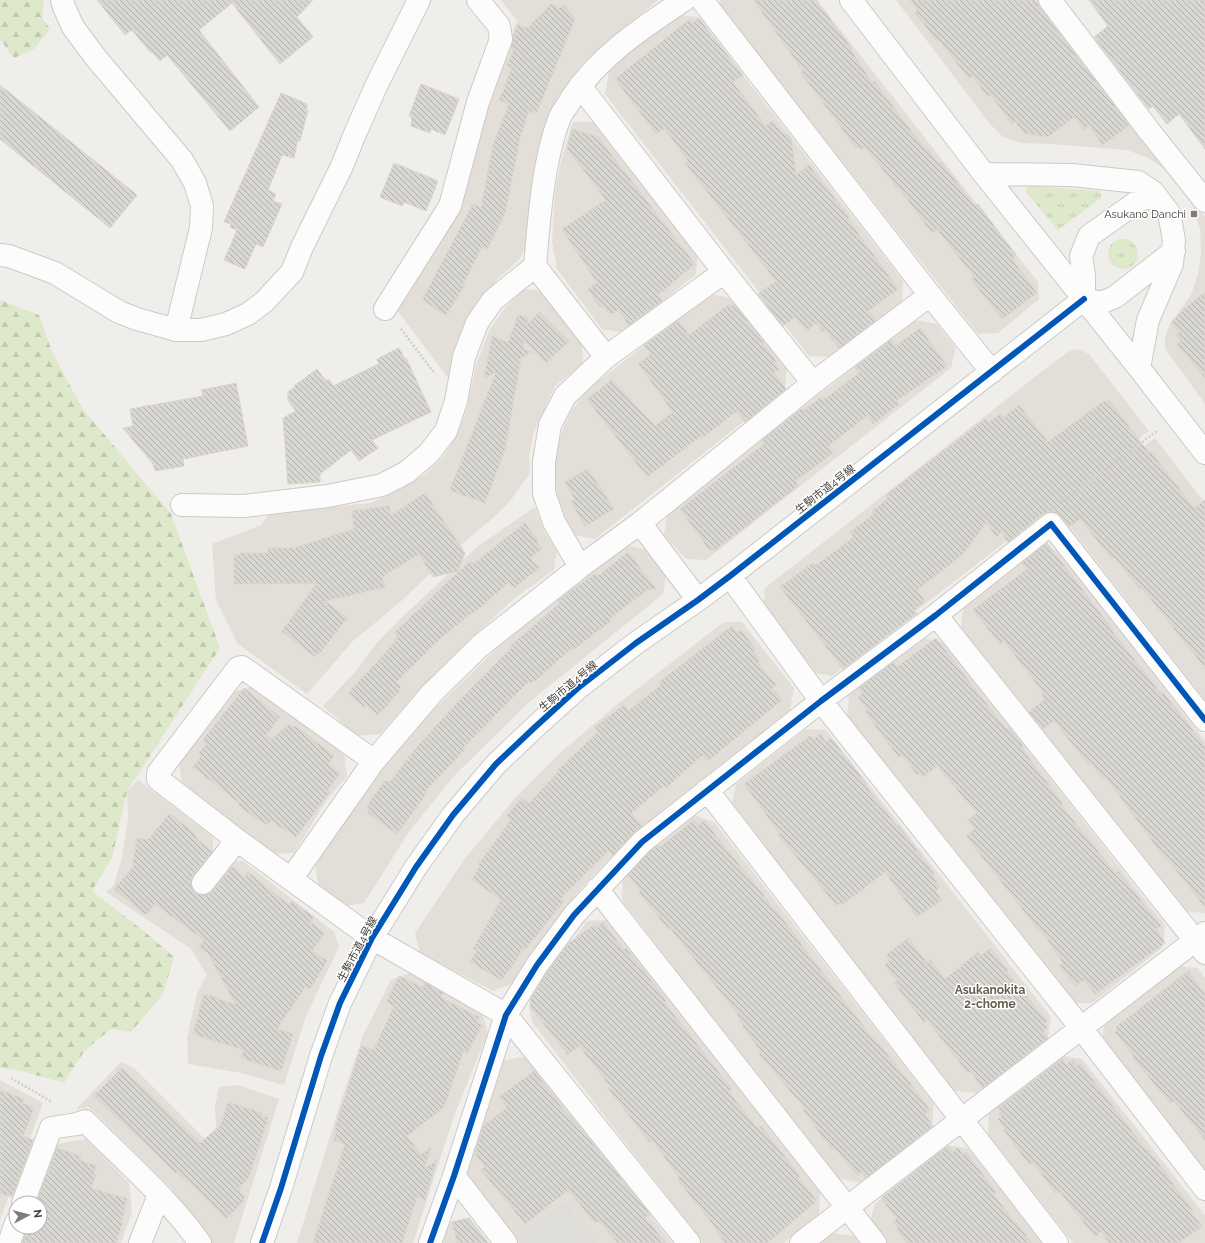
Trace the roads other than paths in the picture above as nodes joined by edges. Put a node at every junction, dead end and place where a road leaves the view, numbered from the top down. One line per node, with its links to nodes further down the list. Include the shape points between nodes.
1 (62, 0): 19 (street, via 73,28 182,160 202,206 202,228)
2 (420, 0): 19 (street, via 378,84 292,272 264,302 248,314 226,324 201,330)
3 (478, 0): 18 (street, via 499,26 501,39 478,102 450,206)
4 (684, 0): 8 (street, via 616,48)
5 (702, 0): 16 (street)
6 (851, 0): 9 (street)
7 (1050, 0): 11 (street)
8 (580, 86): 14 (street, via 560,116 549,156); 15 (street)
9 (984, 174): 10 (street, via 1072,174 1138,182); 17 (street)
10 (1157, 197): 12 (street, via 1169,213); 17 (street, via 1141,199 1089,236 1081,256)
11 (1205, 201)
12 (1174, 251): 17 (street, via 1115,298 1101,303); 21 (street, via 1172,264 1148,320)
13 (0, 255): 19 (street, via 55,273 119,312)
14 (534, 266): 20 (street); 25 (street, via 492,300 477,323 464,357 456,402 446,431 429,453 407,472 382,484 328,496 244,506)
15 (724, 272): 20 (street); 23 (street)
16 (930, 295): 22 (street); 23 (street)
17 (1084, 300): 21 (street); 22 (street, 生駒市道4号線)
18 (385, 309)
19 (176, 330)
20 (606, 357): 27 (street, via 565,396 550,425 544,462 544,493 554,522)
21 (1139, 368): 24 (street)
22 (992, 372): 28 (street, 生駒市道4号線)
23 (813, 383): 26 (street)
24 (1205, 453)
25 (182, 505)
26 (640, 523): 27 (street); 29 (street)
27 (580, 566): 33 (street, via 480,646 432,693)
28 (730, 576): 29 (street, 生駒市道4号線); 31 (street)
29 (698, 600): 39 (street, 生駒市道4号線, via 578,688 496,764 453,815)
30 (936, 615): 31 (street); 32 (street, via 1051,524); 40 (street)
31 (821, 701): 34 (street); 42 (street)
32 (1205, 720)
33 (374, 761): 35 (street, via 242,667 238,668 158,773 158,779); 36 (street)
34 (707, 790): 38 (street, via 642,842); 43 (street)
35 (237, 840): 36 (street); 37 (street)
36 (291, 879): 39 (street)
37 (203, 884)
38 (597, 889): 41 (street, via 537,964); 48 (street)
39 (372, 938): 41 (street); 51 (street, 生駒市道4号線, via 340,1003)
40 (1202, 942): 42 (street)
41 (506, 1015): 44 (street); 54 (street)
42 (1081, 1028): 43 (street); 45 (street)
43 (962, 1118): 48 (street); 57 (street)
44 (454, 1176): 52 (street); 53 (street)
45 (1205, 1189)
46 (26, 1195): 47 (street, via 51,1128 85,1121)
47 (159, 1196): 49 (street); 50 (street)
48 (847, 1207): 55 (street); 56 (street)
49 (140, 1243)
50 (200, 1243)
51 (262, 1243)
52 (430, 1243)
53 (506, 1243)
54 (689, 1243)
55 (801, 1243)
56 (876, 1243)
57 (1057, 1243)

